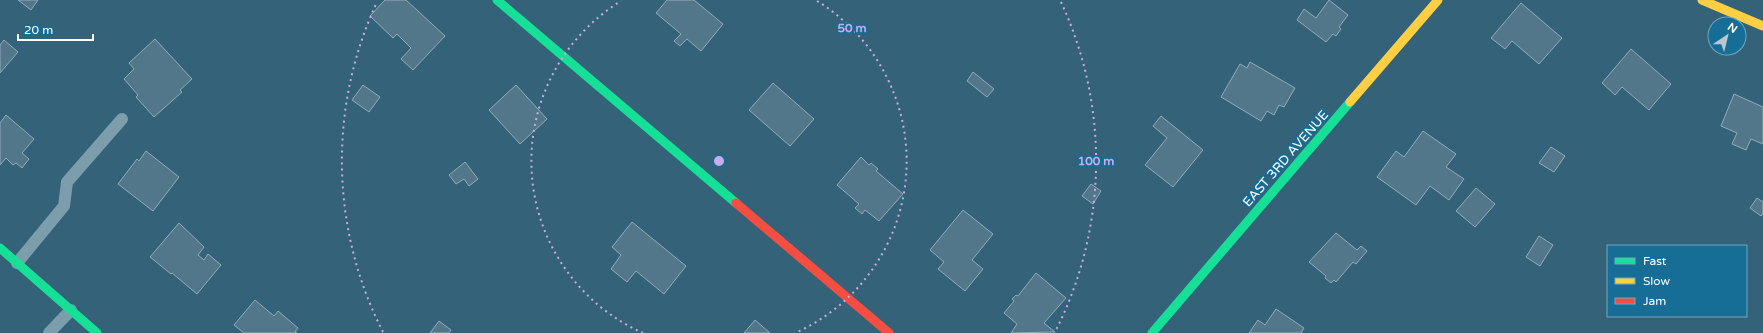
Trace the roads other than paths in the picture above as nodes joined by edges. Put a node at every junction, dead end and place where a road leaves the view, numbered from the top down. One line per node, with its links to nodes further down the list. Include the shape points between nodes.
1 (497, 0): 11 (street)
2 (1438, 0): 12 (street, EAST 3RD AVENUE)
3 (1702, 0): 4 (street)
4 (1763, 26)
5 (122, 119): 7 (lane, via 67,182 64,206)
6 (0, 248): 7 (street)
7 (17, 263): 8 (street)
8 (71, 310): 9 (lane); 10 (street)
9 (49, 333)
10 (97, 333)
11 (889, 333)
12 (1152, 333)

